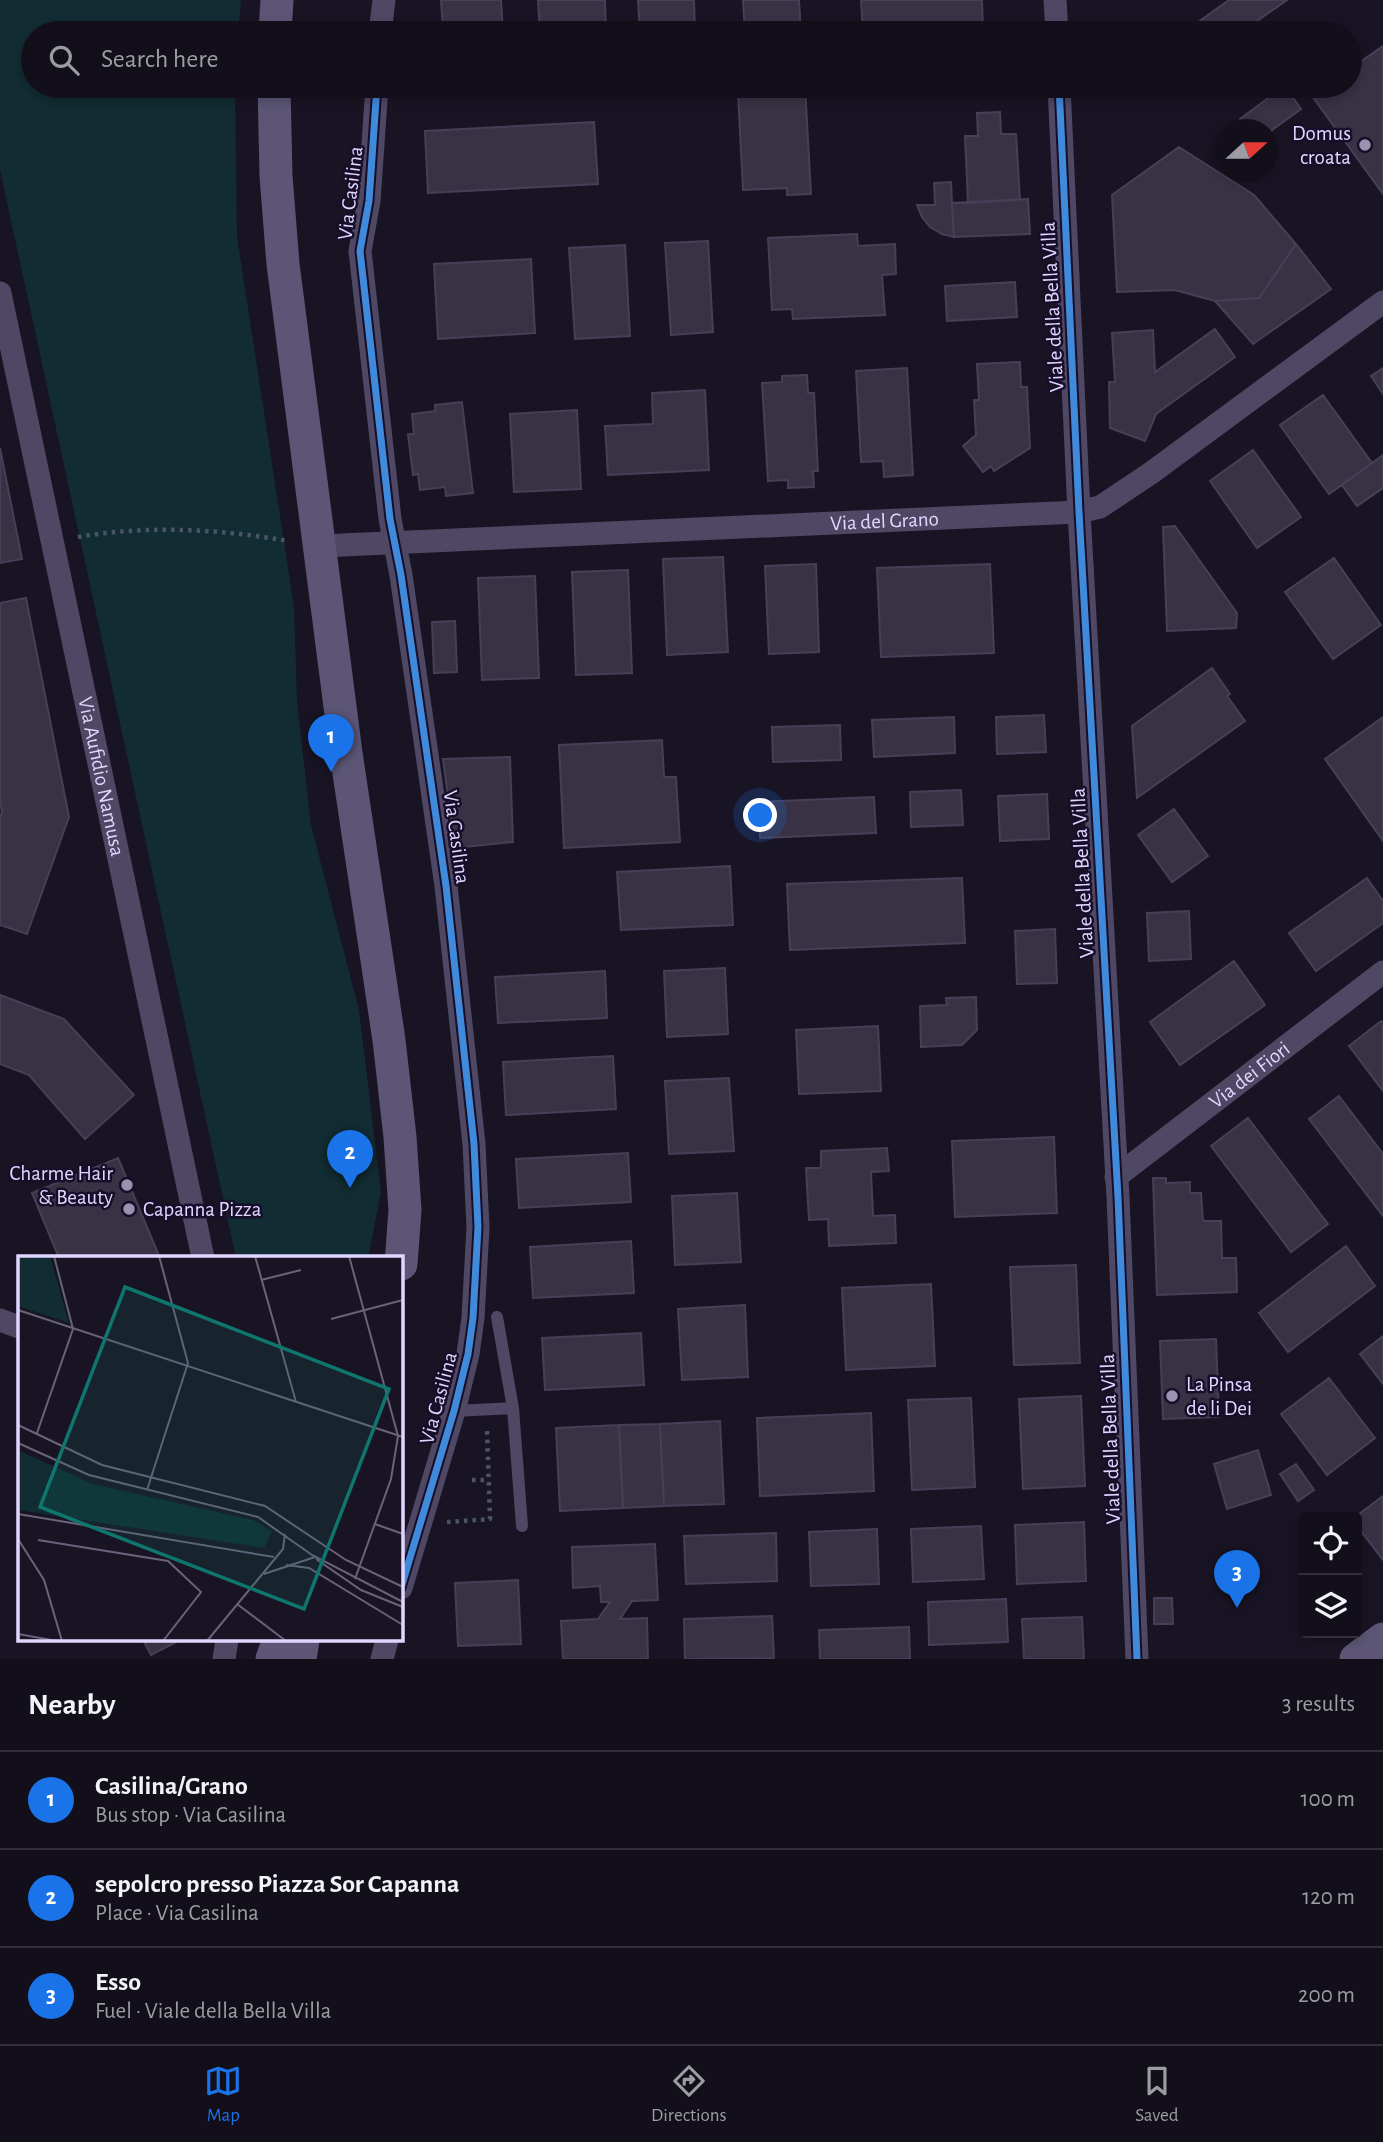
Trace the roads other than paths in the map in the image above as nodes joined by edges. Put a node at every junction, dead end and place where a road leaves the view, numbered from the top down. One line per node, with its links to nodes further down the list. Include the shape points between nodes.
1 (277, 0): 4 (main road)
2 (384, 0): 5 (street)
3 (1055, 0): 6 (street)
4 (276, 21)
5 (381, 21)
6 (1056, 21)
7 (274, 98): 14 (main road, via 283,264)
8 (376, 98): 13 (street, Via Casilina, via 371,189 360,251)
9 (1060, 98): 12 (street, Viale della Bella Villa)
10 (0, 293): 17 (street, Via Aufidio Namusa)
11 (1383, 302): 12 (street, Via del Grano, via 1151,473 1100,507)
12 (1079, 512): 13 (street, Via del Grano); 16 (street, Viale della Bella Villa)
13 (395, 544): 14 (street, Via del Grano); 23 (street, Via Casilina, via 446,886 475,1156 478,1227 473,1318)
14 (320, 546): 18 (main road, via 389,1040 405,1210)
15 (1383, 972): 16 (street, Via dei Fiori)
16 (1116, 1177): 31 (street, Viale della Bella Villa)
17 (203, 1256)
18 (402, 1256)
19 (497, 1317): 22 (lane)
20 (0, 1320): 21 (street)
21 (18, 1327)
22 (513, 1408): 23 (lane); 24 (lane)
23 (454, 1411): 25 (street, Via Casilina)
24 (522, 1526)
25 (402, 1585)
26 (1383, 1639): 32 (main road)
27 (278, 1642): 29 (main road)
28 (386, 1642): 30 (street)
29 (272, 1659)
30 (382, 1659)
31 (1137, 1659)
32 (1356, 1659)

